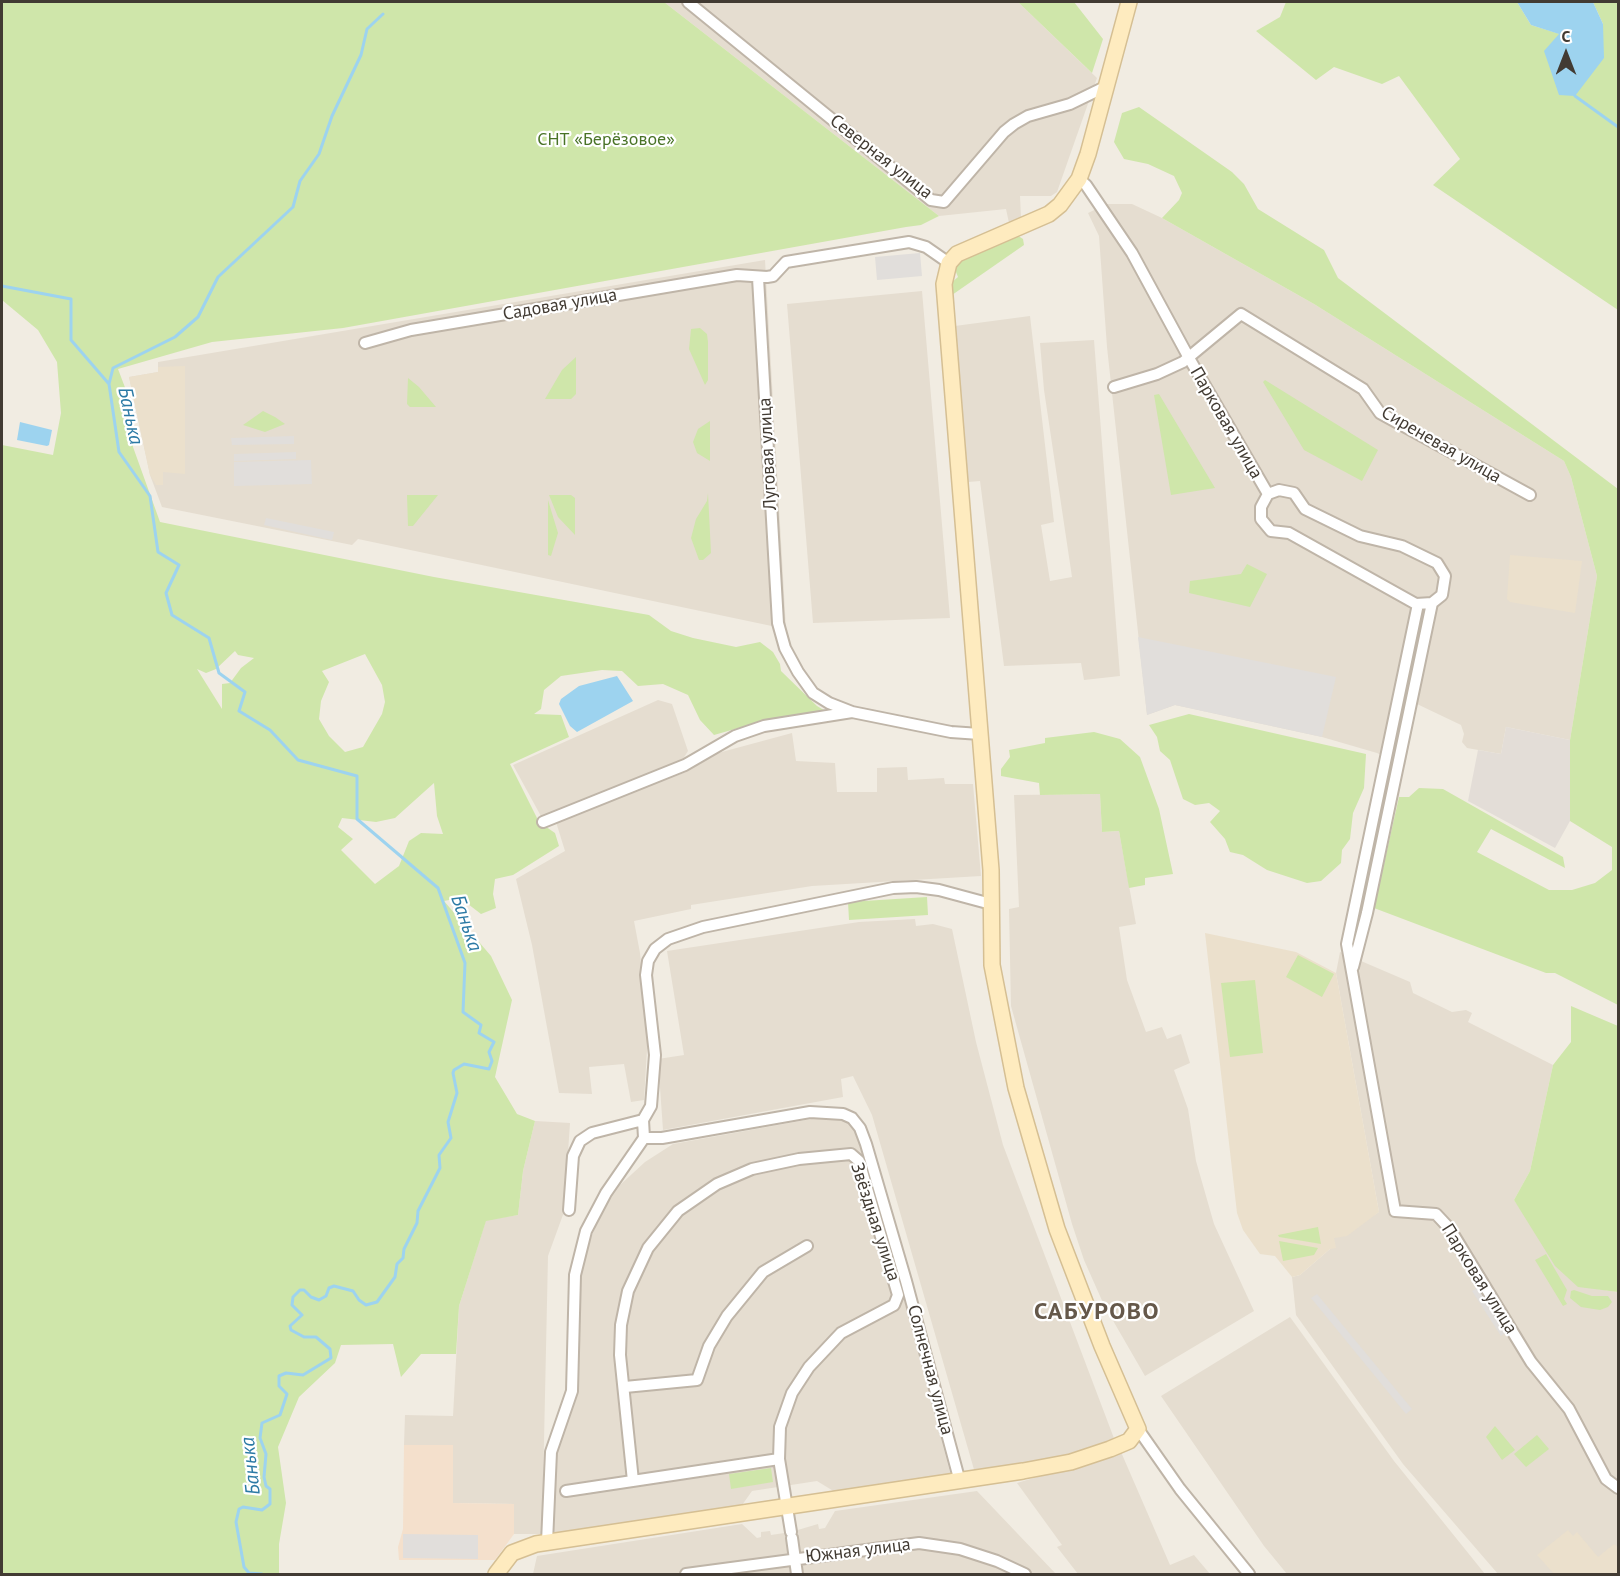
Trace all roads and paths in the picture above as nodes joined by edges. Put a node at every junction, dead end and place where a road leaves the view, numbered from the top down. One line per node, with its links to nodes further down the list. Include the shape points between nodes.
1 (688, 2): 3 (street, Северная улица, via 930,200 944,202 1014,124)
2 (1129, 2): 3 (street)
3 (1107, 86): 4 (street)
4 (1079, 179): 5 (street, via 1049,214 969,246); 8 (street, Парковая улица, via 1135,258)
5 (949, 263): 6 (street, via 926,247 909,242 786,262 773,276); 15 (street, via 944,284)
6 (758, 278): 7 (street, Садовая улица, via 738,275 411,330); 14 (street, Луговая улица, via 780,628 785,648 813,693)
7 (364, 343)
8 (1189, 358): 9 (street, Сиреневая улица, via 1157,374); 10 (street, Парковая улица); 11 (street, Сиреневая улица, via 1241,314 1363,389 1380,413)
9 (1114, 387)
10 (1268, 494): 12 (street, Парковая улица, via 1260,511 1273,532 1289,533); 13 (street, Парковая улица, via 1291,491 1305,509 1360,536 1402,546 1437,563 1446,584 1442,595)
11 (1530, 495)
12 (1415, 603): 13 (street); 18 (street, Парковая улица, via 1347,945)
13 (1432, 603): 18 (street, Парковая улица)
14 (852, 712): 15 (street); 16 (street, via 764,726 735,736 685,765)
15 (980, 734): 17 (street)
16 (543, 822)
17 (991, 904): 19 (street, via 939,890 893,888 703,927 668,939 655,949 646,975 655,1055 651,1106); 24 (street, via 992,964 1016,1088 1071,1269)
18 (1352, 973): 28 (street, Парковая улица, via 1395,1211 1436,1214 1450,1229 1530,1362 1569,1409 1606,1479)
19 (643, 1120): 20 (street); 21 (street, via 592,1133 580,1141 573,1156)
20 (644, 1138): 27 (street, Солнечная улица, via 810,1112 852,1118 860,1128 869,1155); 31 (street, via 606,1192 586,1231 575,1275 572,1391 550,1452)
21 (569, 1210)
22 (807, 1245): 23 (street, via 763,1272 727,1316 709,1346 697,1380)
23 (625, 1388): 25 (street, Звёздная улица, via 620,1355 628,1291 648,1248 678,1211 709,1188 752,1169 799,1159 856,1156 898,1295 894,1305 841,1333 809,1366 792,1393 780,1427); 26 (street, Звёздная улица)
24 (1138, 1429): 27 (street, via 1129,1441 1071,1462); 37 (street, via 1180,1490)
25 (779, 1459): 26 (street); 30 (street)
26 (633, 1481): 29 (street)
27 (960, 1482): 30 (street)
28 (1618, 1488)
29 (566, 1491)
30 (787, 1507): 31 (street); 32 (street)
31 (547, 1542): 33 (street, via 512,1553)
32 (795, 1559): 34 (street, Южная улица); 35 (street); 36 (street, Южная улица, via 919,1543 960,1549)
33 (496, 1575)
34 (686, 1575)
35 (797, 1575)
36 (1025, 1575)
37 (1249, 1575)

